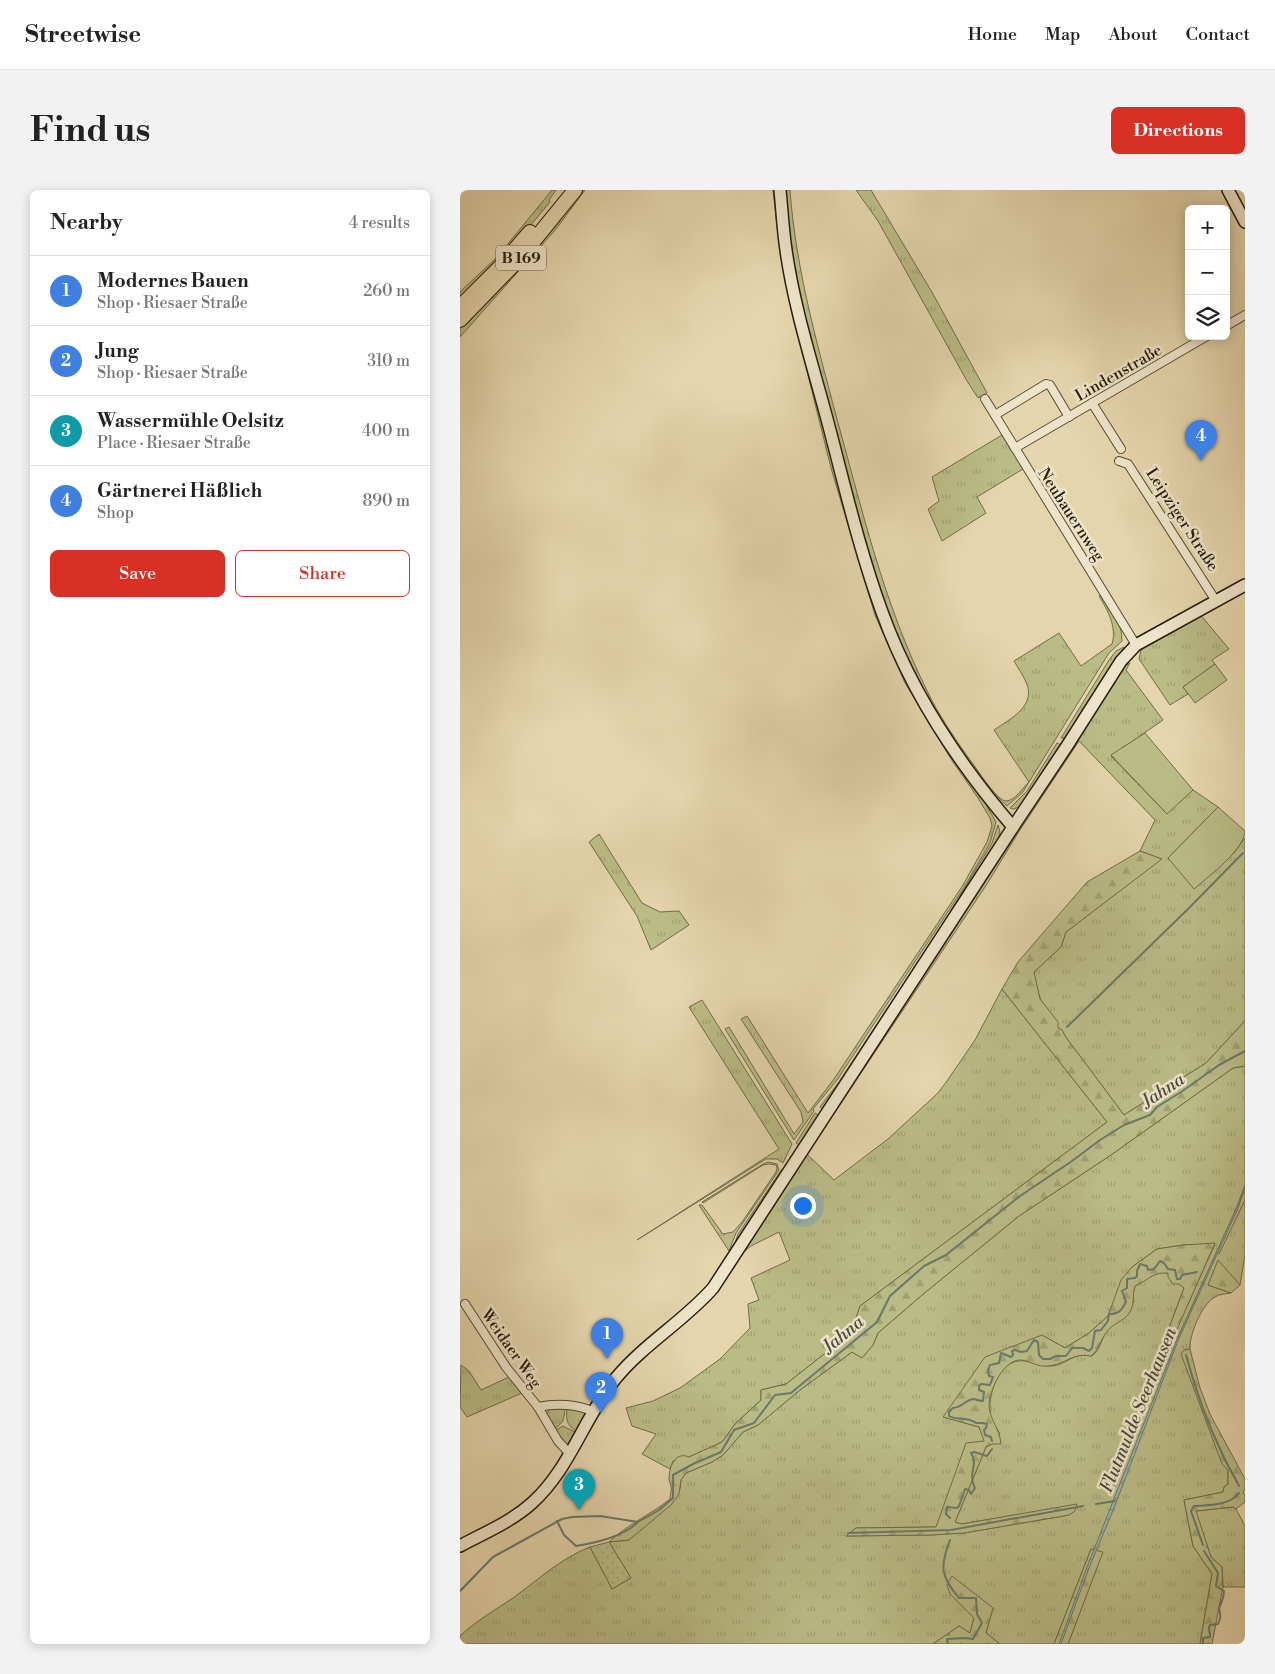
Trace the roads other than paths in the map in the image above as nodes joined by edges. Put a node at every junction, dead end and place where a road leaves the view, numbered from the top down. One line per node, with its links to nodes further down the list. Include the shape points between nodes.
1 (563, 190): 6 (highway, B 169, via 499,268)
2 (575, 190): 8 (highway, B 169, via 519,259)
3 (780, 190): 21 (main road, via 786,251 797,308 859,540 882,612 930,711 985,794)
4 (1228, 190): 5 (main road)
5 (1245, 222)
6 (460, 307)
7 (1245, 315): 9 (street)
8 (460, 320)
9 (1230, 324)
10 (1200, 340): 12 (street, Lindenstraße)
11 (985, 399): 13 (street, Neubauernweg)
12 (1092, 403): 14 (street, Lindenstraße); 16 (street)
13 (995, 415): 14 (street, Lindenstraße, via 1046,384 1050,385); 15 (street, Neubauernweg)
14 (1069, 417): 15 (street, Lindenstraße)
15 (1015, 448): 20 (street, Neubauernweg)
16 (1121, 450)
17 (1119, 461): 19 (street, Leipziger Straße, via 1128,464)
18 (1245, 585): 19 (main road)
19 (1216, 600): 20 (main road)
20 (1136, 644): 21 (main road, via 1121,661)
21 (1013, 827): 24 (main road, via 710,1292 631,1362 616,1378)
22 (465, 1304): 23 (street, Weidaer Weg, via 506,1367)
23 (538, 1407): 24 (street, Weidaer Weg, via 578,1406); 25 (street, Weidaer Weg, via 558,1441)
24 (594, 1412): 25 (main road)
25 (570, 1454): 26 (main road, via 531,1504)
26 (460, 1546)

